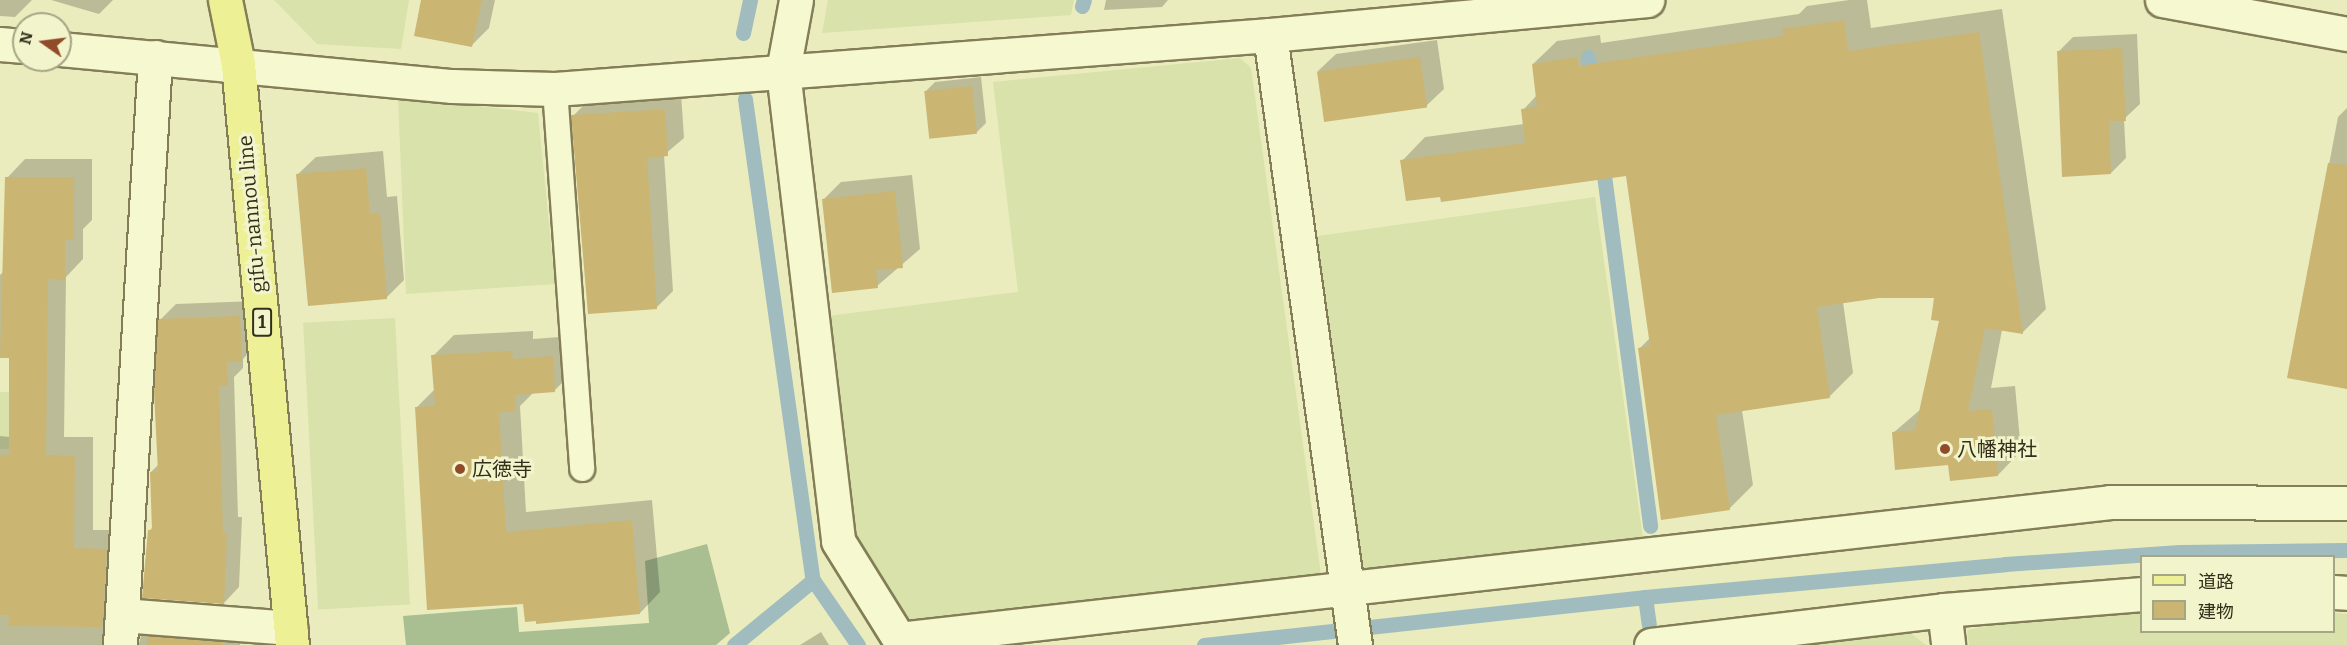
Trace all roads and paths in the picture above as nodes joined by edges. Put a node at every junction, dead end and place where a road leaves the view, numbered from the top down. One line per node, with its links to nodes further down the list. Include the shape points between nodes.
1 (225, 0): 10 (main road, gifu-nannou line / 1)
2 (796, 0): 11 (street)
3 (1647, 0): 5 (street)
4 (2162, 0): 6 (street)
5 (1369, 14): 7 (street)
6 (2347, 34)
7 (1270, 35): 11 (street); 16 (street)
8 (72, 50): 9 (street)
9 (155, 57): 10 (street); 18 (street)
10 (238, 64): 12 (street, via 452,86); 19 (main road, gifu-nannou line / 1)
11 (783, 71): 12 (street); 16 (street, via 838,541 899,639)
12 (555, 89): 13 (lane)
13 (582, 469)
14 (2347, 503): 16 (street, via 2110,502)
15 (2140, 594): 17 (street)
16 (1348, 597): 20 (street)
17 (1944, 610): 21 (street); 22 (street)
18 (121, 630): 19 (street)
19 (291, 636)
20 (1355, 645)
21 (1651, 645)
22 (1948, 645)

